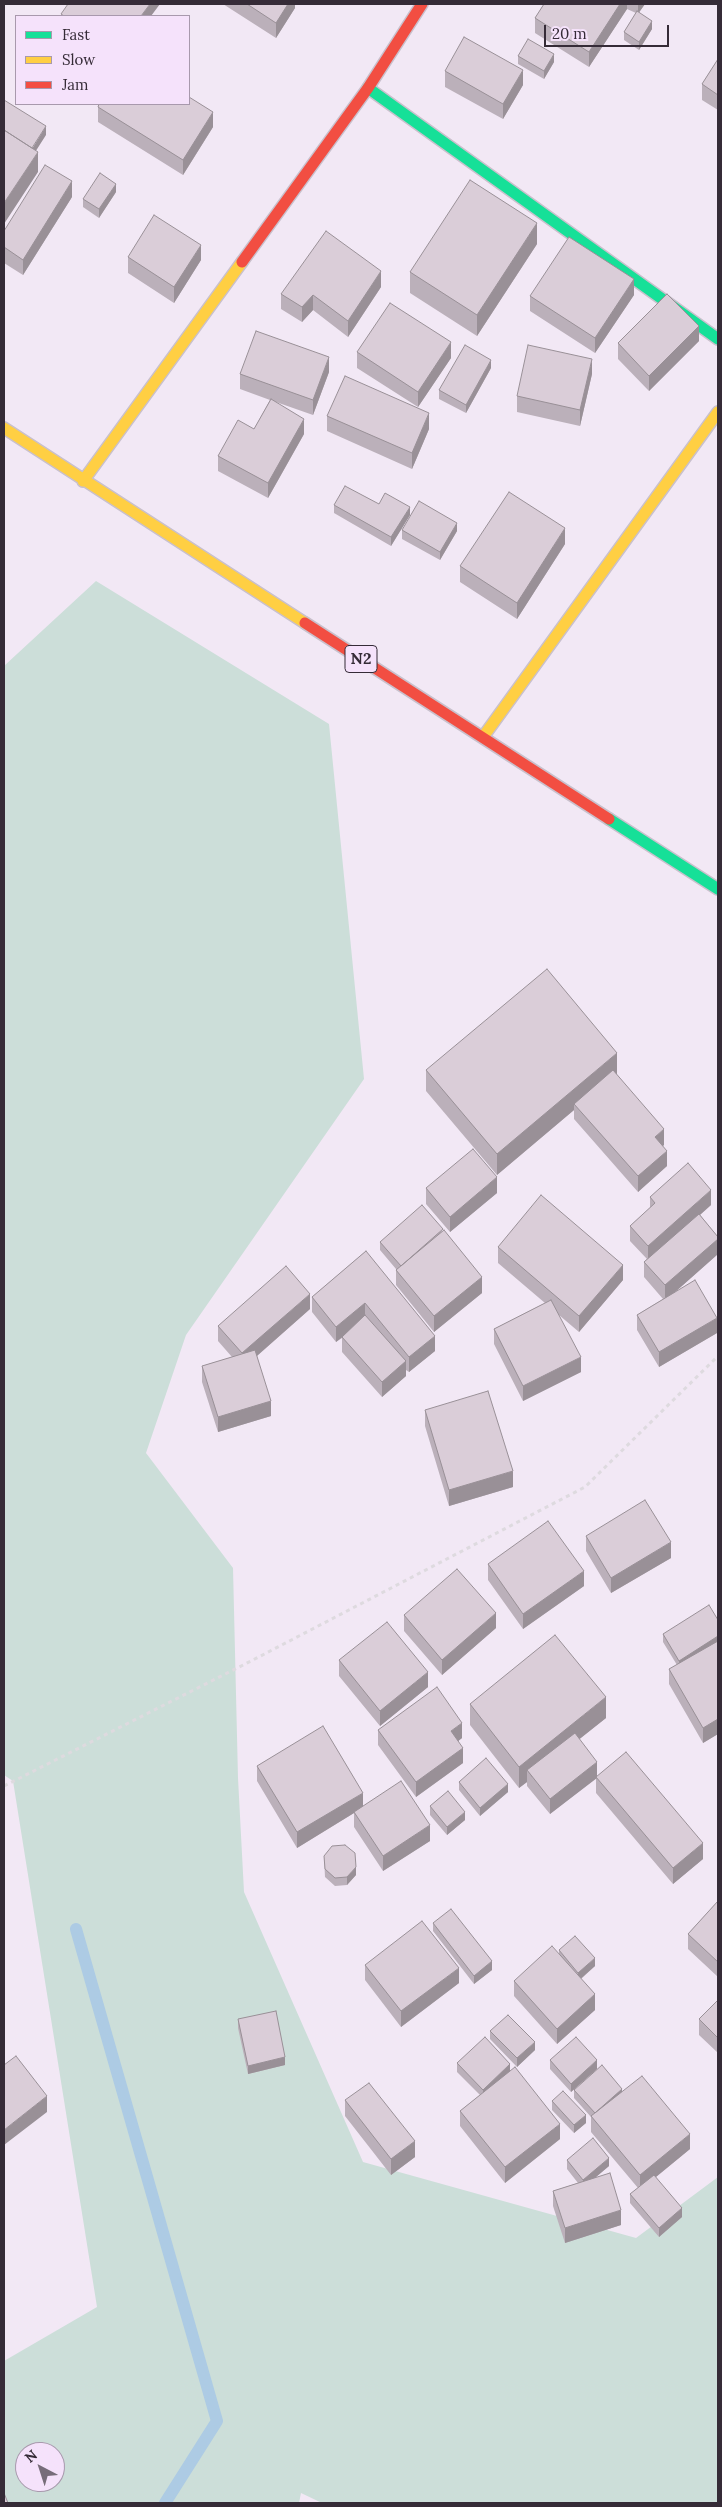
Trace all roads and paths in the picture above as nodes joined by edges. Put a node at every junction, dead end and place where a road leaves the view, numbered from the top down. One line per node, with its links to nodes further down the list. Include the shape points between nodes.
1 (422, 4): 2 (main road)
2 (368, 88): 3 (main road); 6 (main road)
3 (718, 339)
4 (718, 412): 7 (main road)
5 (4, 428): 6 (main road, N2)
6 (83, 481): 7 (main road, N2)
7 (483, 737): 8 (main road, N2)
8 (718, 889)
9 (718, 1356): 10 (path, via 585,1487)
10 (4, 1786)

